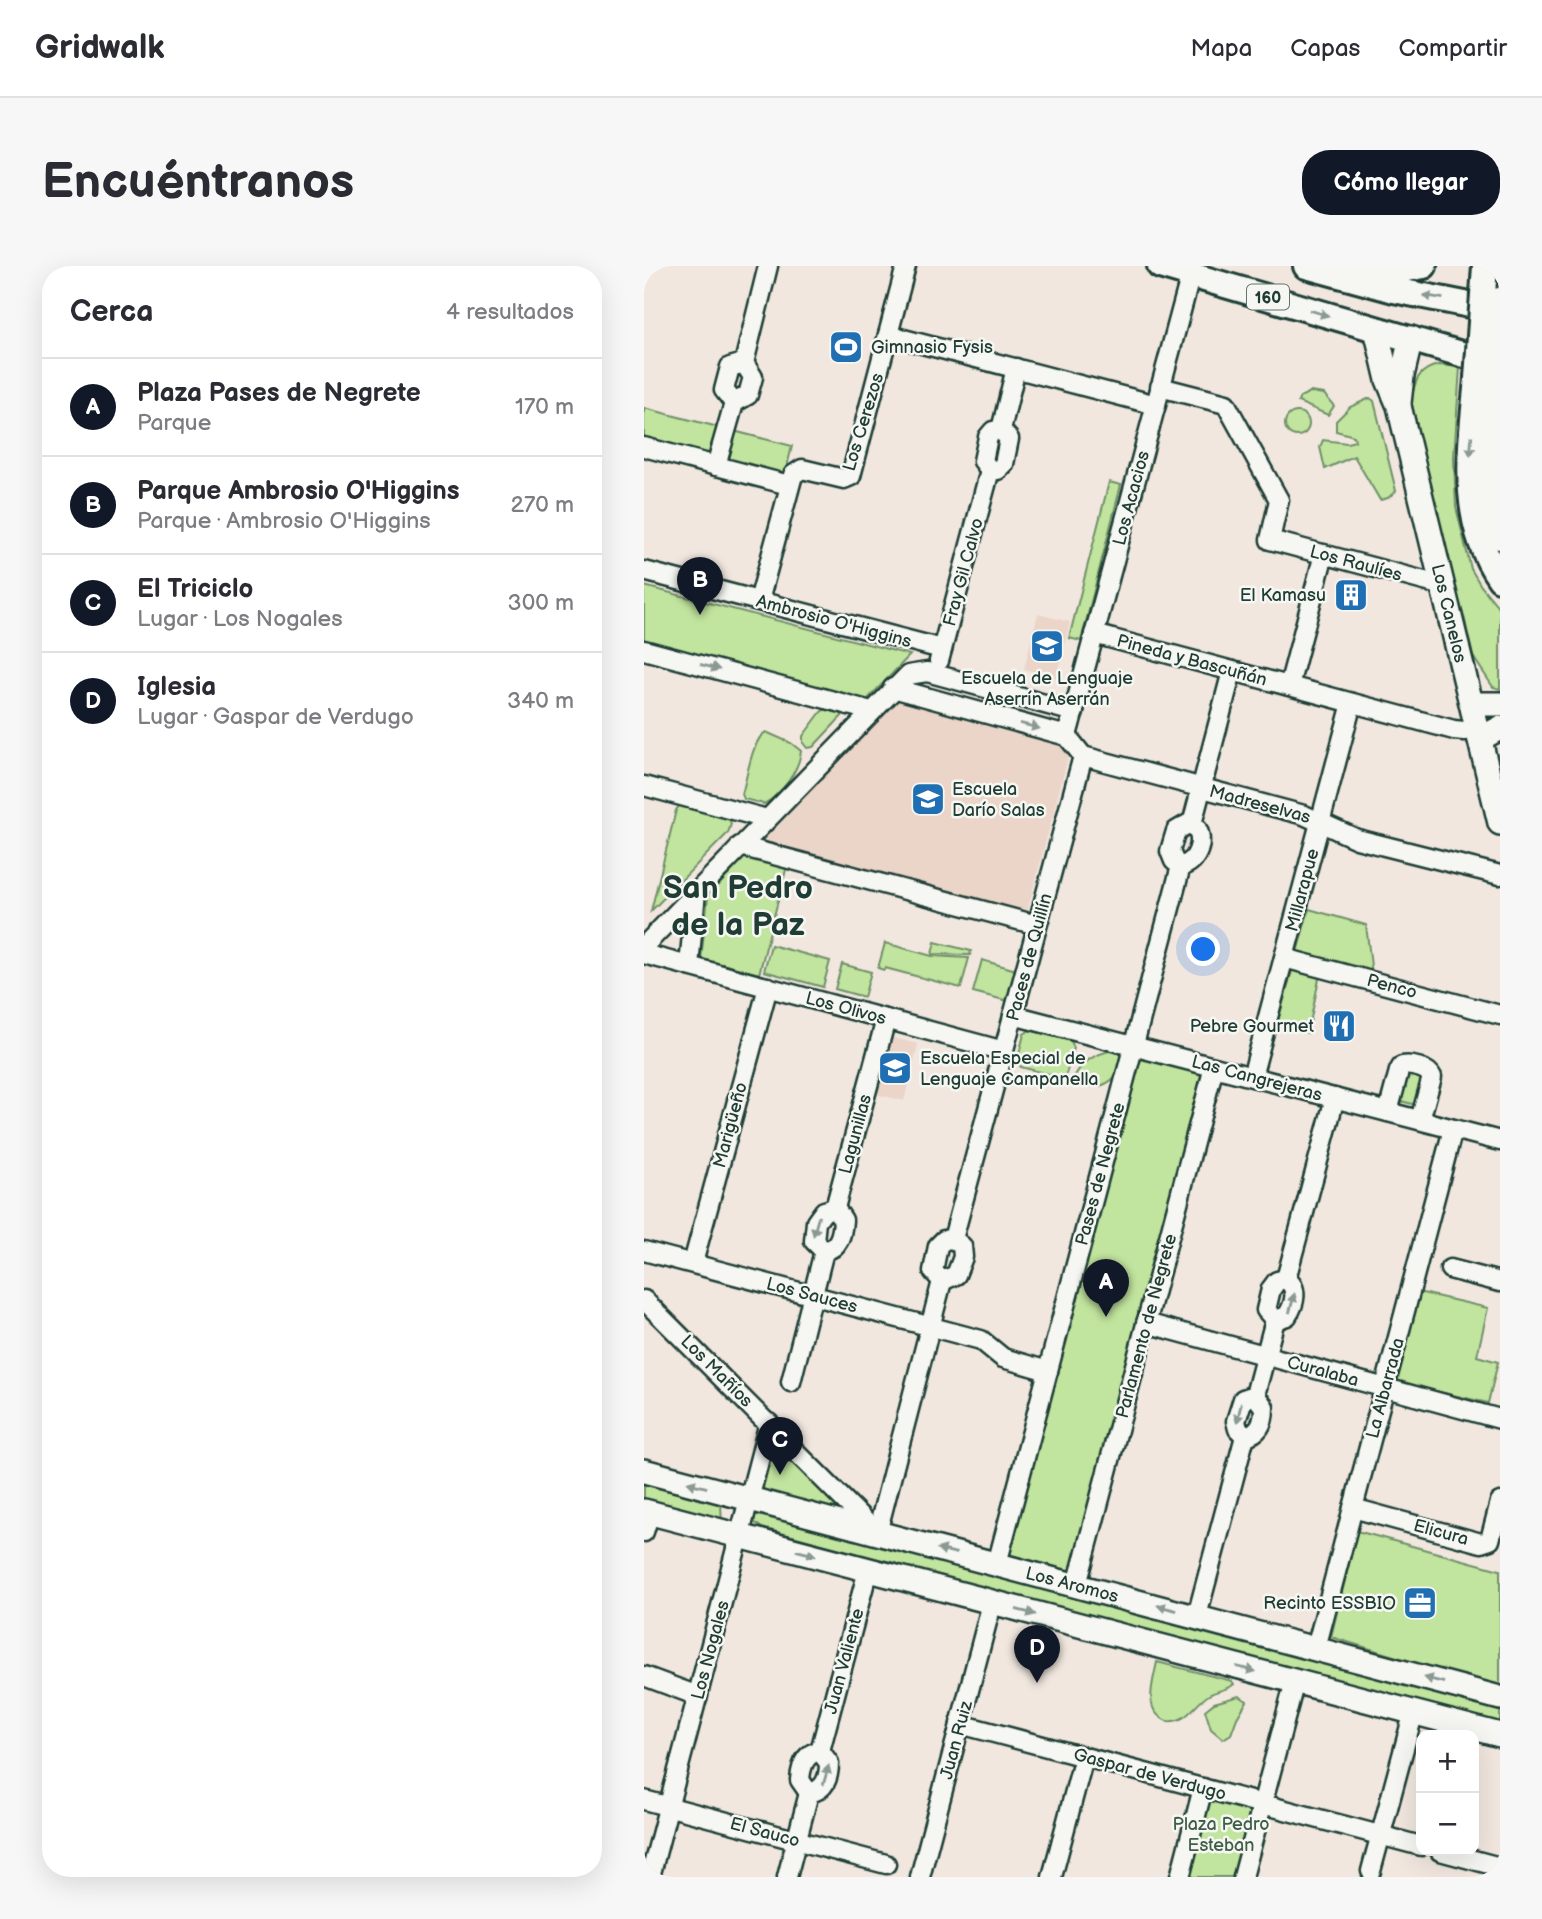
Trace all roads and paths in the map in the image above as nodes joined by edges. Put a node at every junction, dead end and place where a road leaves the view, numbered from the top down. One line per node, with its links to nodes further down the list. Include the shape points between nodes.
1 (768, 266): 20 (street, via 744,363 753,377 748,395 734,402)
2 (906, 266): 12 (street, Los Cerezos)
3 (1160, 266): 11 (highway, 160, one-way to 11)
4 (1306, 266): 10 (highway, 160, one-way to 4)
5 (1357, 266): 6 (highway, via 1396,271)
6 (1424, 266)
7 (1485, 266): 15 (highway, bridge)
8 (1188, 285): 16 (street, Los Acacios)
9 (1500, 286): 15 (highway, bridge)
10 (1500, 311)
11 (1376, 329): 13 (highway, 160); 18 (main road, Los Canelos)
12 (888, 335): 14 (street); 21 (street, Los Cerezos, via 850,476 844,479 802,469)
13 (1411, 338): 15 (highway, 160); 18 (main road, Los Canelos)
14 (1016, 368): 17 (street); 29 (street, Fray Gil Calvo, via 1001,430 990,433 985,447 983,461 990,470)
15 (1490, 375): 22 (highway, via 1490,480); 25 (highway, one-way to 25, via 1470,455 1471,490 1478,536)
16 (1160, 387): 17 (street, Los Acacios); 23 (street, Los Raulíes, via 1226,404 1279,500 1270,540)
17 (1156, 405): 28 (street, Los Acacios)
18 (1399, 406): 26 (main road, Los Canelos)
19 (644, 447): 20 (street)
20 (716, 466): 21 (street)
21 (789, 485): 27 (street)
22 (1500, 537)
23 (1324, 554): 26 (street, Los Raulíes); 33 (street, Pineda y Bascuñán)
24 (644, 571): 27 (street, Ambrosio O'Higgins)
25 (1500, 579)
26 (1443, 586): 36 (main road, Los Canelos)
27 (759, 601): 29 (street, Ambrosio O'Higgins)
28 (1094, 634): 31 (street, Pineda y Bascuñán); 39 (street, Los Acacios)
29 (942, 649): 32 (street, Fray Gil Calvo)
30 (644, 650): 38 (street, one-way to 38)
31 (1232, 671): 33 (street, Pineda y Bascuñán); 44 (street, Pases de Negrete)
32 (935, 674): 34 (street, via 914,672); 39 (street)
33 (1289, 686): 35 (street, Pineda y Bascuñán)
34 (893, 688): 38 (street); 41 (street, one-way to 41)
35 (1352, 703): 40 (street, Pineda y Bascuñán, via 1454,730); 46 (street, Millarapue)
36 (1472, 704): 37 (main road); 40 (main road, Los Canelos)
37 (1500, 704)
38 (871, 711): 45 (street)
39 (1074, 712): 41 (street, Los Acacios)
40 (1486, 732): 47 (main road, Los Canelos)
41 (1067, 736): 42 (street)
42 (1083, 756): 44 (street, Madreselvas); 51 (street, Paces de Quillín)
43 (644, 786): 45 (street)
44 (1202, 788): 46 (street, Madreselvas); 60 (street, Pases de Negrete, via 1192,824 1200,834 1197,854 1191,863 1181,866)
45 (767, 819): 48 (street)
46 (1321, 821): 49 (street, Madreselvas, via 1357,839); 54 (street, Millarapue)
47 (1500, 822)
48 (740, 846): 50 (street); 51 (street)
49 (1500, 875)
50 (696, 892): 52 (street); 55 (street)
51 (1037, 925): 57 (street, Paces de Quillín)
52 (652, 926): 53 (street)
53 (645, 956): 55 (street, Los Olivos)
54 (1284, 958): 58 (street, Penco); 63 (street, Millarapue)
55 (689, 966): 56 (street, Los Olivos)
56 (768, 987): 59 (street, Los Olivos); 71 (street, Marigüeño)
57 (1013, 1015): 60 (street, Las Cangrejeras); 61 (street, Paces de Quillín)
58 (1500, 1015)
59 (886, 1019): 61 (street, Los Olivos); 75 (street, Lagunillas, via 835,1208 843,1220 840,1238 824,1251)
60 (1134, 1046): 62 (street, Las Cangrejeras); 80 (street, Pases de Negrete)
61 (1004, 1051): 69 (street, Paces de Quillín)
62 (1214, 1067): 63 (street, Las Cangrejeras); 77 (street, Parlamento de Negrete)
63 (1252, 1077): 64 (street, Las Cangrejeras)
64 (1335, 1098): 65 (street, Las Cangrejeras); 79 (street, via 1286,1279 1295,1292 1292,1307 1287,1316 1275,1320)
65 (1388, 1112): 66 (street, Las Cangrejeras); 66 (street, via 1402,1066 1427,1070 1432,1077)
66 (1420, 1121): 67 (street, Las Cangrejeras)
67 (1453, 1129): 68 (street, Las Cangrejeras); 82 (street, La Albarrada)
68 (1500, 1141)
69 (953, 1239): 73 (street, Paces de Quillín, via 961,1246 962,1257 956,1275); 73 (street, Paces de Quillín, via 944,1240 937,1250 933,1270)
70 (644, 1251): 71 (street, Los Sauces)
71 (693, 1263): 75 (street, Los Sauces)
72 (1450, 1269): 74 (street)
73 (942, 1282): 78 (street, Paces de Quillín)
74 (1500, 1282)
75 (812, 1295): 78 (street, Los Sauces); 81 (street, Lagunillas)
76 (644, 1300): 84 (street, Los Mañíos)
77 (1146, 1323): 79 (street, Curalaba); 94 (street, Parlamento de Negrete)
78 (930, 1327): 80 (street, Los Sauces, via 981,1340 1003,1358); 90 (street, Paces de Quillín)
79 (1265, 1355): 82 (street, Curalaba); 96 (street, via 1255,1395 1263,1402 1263,1419 1258,1429 1245,1436)
80 (1048, 1371): 92 (street, Pases de Negrete)
81 (791, 1382)
82 (1385, 1388): 83 (street, Curalaba); 88 (street, La Albarrada)
83 (1500, 1419)
84 (769, 1423): 86 (street, Los Nogales); 90 (street, Los Mañíos)
85 (644, 1471): 86 (main road, Los Aromos, one-way to 85)
86 (750, 1499): 90 (main road, Los Aromos); 91 (street, Los Nogales)
87 (1500, 1502): 88 (street, Elicura, via 1490,1539 1482,1543)
88 (1353, 1508): 98 (street, La Albarrada)
89 (646, 1518): 91 (main road)
90 (877, 1533): 92 (main road, Los Aromos, one-way to 90)
91 (740, 1536): 93 (main road, one-way to 93); 102 (street, Los Nogales)
92 (998, 1564): 94 (main road, Los Aromos)
93 (868, 1570): 95 (main road); 108 (street, Juan Valiente)
94 (1077, 1585): 96 (main road, Los Aromos, one-way to 94); 97 (main road)
95 (992, 1603): 97 (main road, one-way to 97); 106 (street, Juan Ruiz)
96 (1197, 1616): 98 (main road, Los Aromos)
97 (1068, 1623): 101 (main road, one-way to 101)
98 (1316, 1648): 99 (main road, Los Aromos)
99 (1391, 1668): 103 (main road, Los Aromos, one-way to 99); 104 (main road)
100 (644, 1676): 102 (street)
101 (1295, 1681): 104 (main road); 113 (street)
102 (698, 1696): 114 (street, Los Nogales)
103 (1500, 1698)
104 (1382, 1703): 105 (main road)
105 (1414, 1712): 107 (main road); 115 (street)
106 (960, 1724): 109 (street, Gaspar de Verdugo); 124 (street, Juan Ruiz)
107 (1500, 1735)
108 (820, 1751): 111 (street, Juan Valiente, via 803,1764 800,1780); 111 (street, Juan Valiente, one-way to 108, via 820,1789 828,1775 829,1763)
109 (1084, 1756): 110 (street, Gaspar de Verdugo); 125 (street)
110 (1203, 1788): 113 (street, Gaspar de Verdugo); 126 (street)
111 (809, 1793): 116 (street, Juan Valiente)
112 (644, 1800): 114 (street, El Sauco)
113 (1262, 1804): 115 (street, Gaspar de Verdugo); 127 (street)
114 (669, 1806): 116 (street, El Sauco); 122 (street, Los Nogales)
115 (1381, 1835): 117 (street, Gaspar de Verdugo); 121 (street)
116 (797, 1840): 119 (street, El Sauco); 123 (street, Juan Valiente)
117 (1416, 1845)
118 (1458, 1856): 120 (street)
119 (886, 1864)
120 (1500, 1868): 128 (street)
121 (1368, 1875)
122 (650, 1877)
123 (787, 1877)
124 (920, 1877)
125 (1052, 1877)
126 (1180, 1877)
127 (1243, 1877)
128 (1498, 1877)

